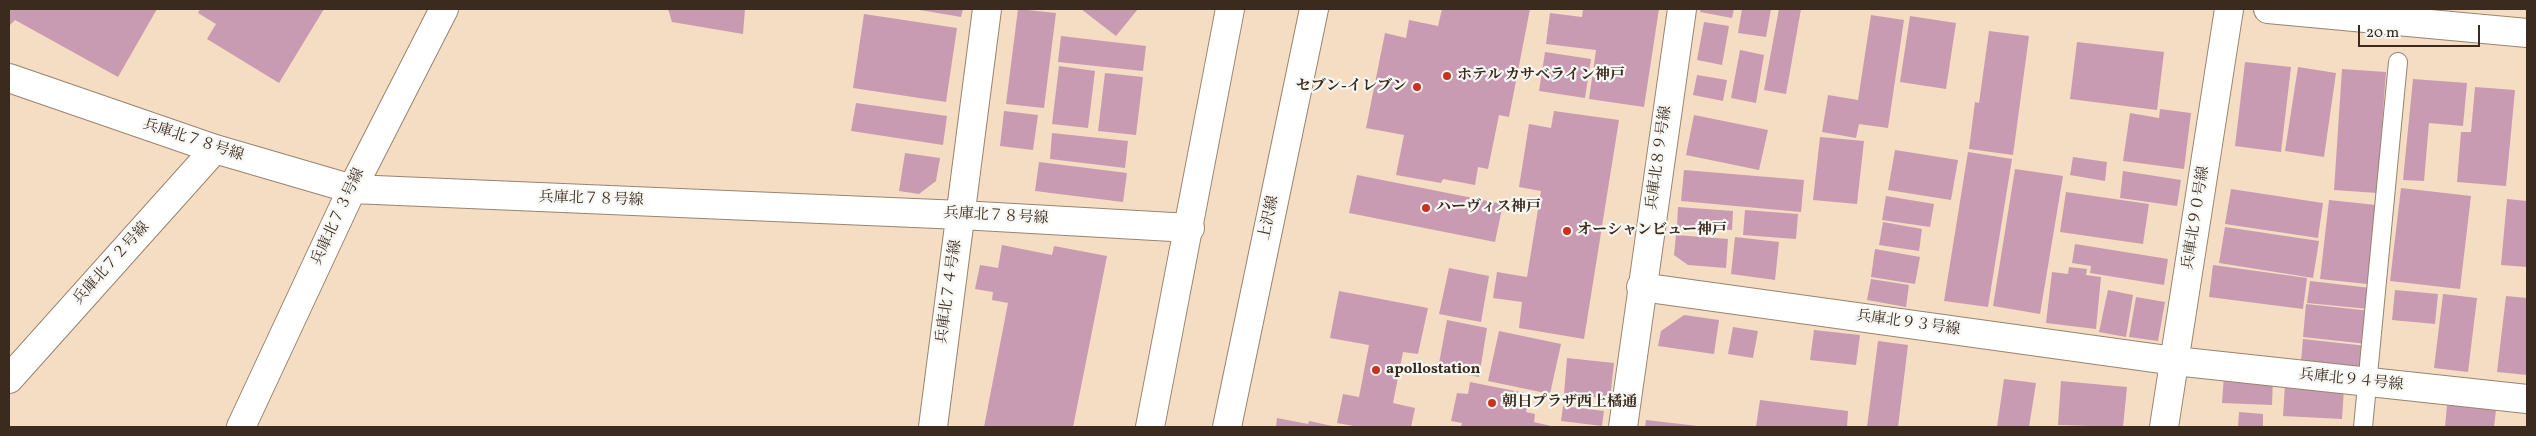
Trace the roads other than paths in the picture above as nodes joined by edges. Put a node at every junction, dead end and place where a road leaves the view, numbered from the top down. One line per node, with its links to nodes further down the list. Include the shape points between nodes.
1 (444, 9): 12 (main road, 兵庫北７３号線)
2 (987, 9): 13 (main road, 兵庫北７４号線)
3 (1230, 9): 14 (main road)
4 (1314, 9): 23 (main road, 上沢線)
5 (1682, 9): 15 (main road, 兵庫北８９号線)
6 (2229, 9): 16 (main road, 兵庫北９０号線)
7 (2268, 9): 8 (main road)
8 (2527, 33)
9 (2398, 62): 18 (lane)
10 (9, 78): 11 (main road, 兵庫北７８号線)
11 (215, 149): 12 (main road, 兵庫北７８号線); 17 (main road, 兵庫北７２号線)
12 (352, 189): 13 (main road, 兵庫北７８号線); 20 (main road, 兵庫北７３号線)
13 (961, 215): 14 (main road, 兵庫北７８号線); 21 (main road, 兵庫北７４号線)
14 (1190, 228): 22 (main road)
15 (1641, 287): 16 (main road, 兵庫北９３号線); 24 (main road, 兵庫北８９号線)
16 (2175, 361): 18 (main road, 兵庫北９４号線); 25 (main road, 兵庫北９０号線)
17 (9, 379)
18 (2366, 384): 19 (main road, 兵庫北９４号線); 26 (lane)
19 (2527, 400)
20 (241, 427)
21 (932, 427)
22 (1150, 427)
23 (1227, 427)
24 (1623, 427)
25 (2164, 427)
26 (2364, 427)

